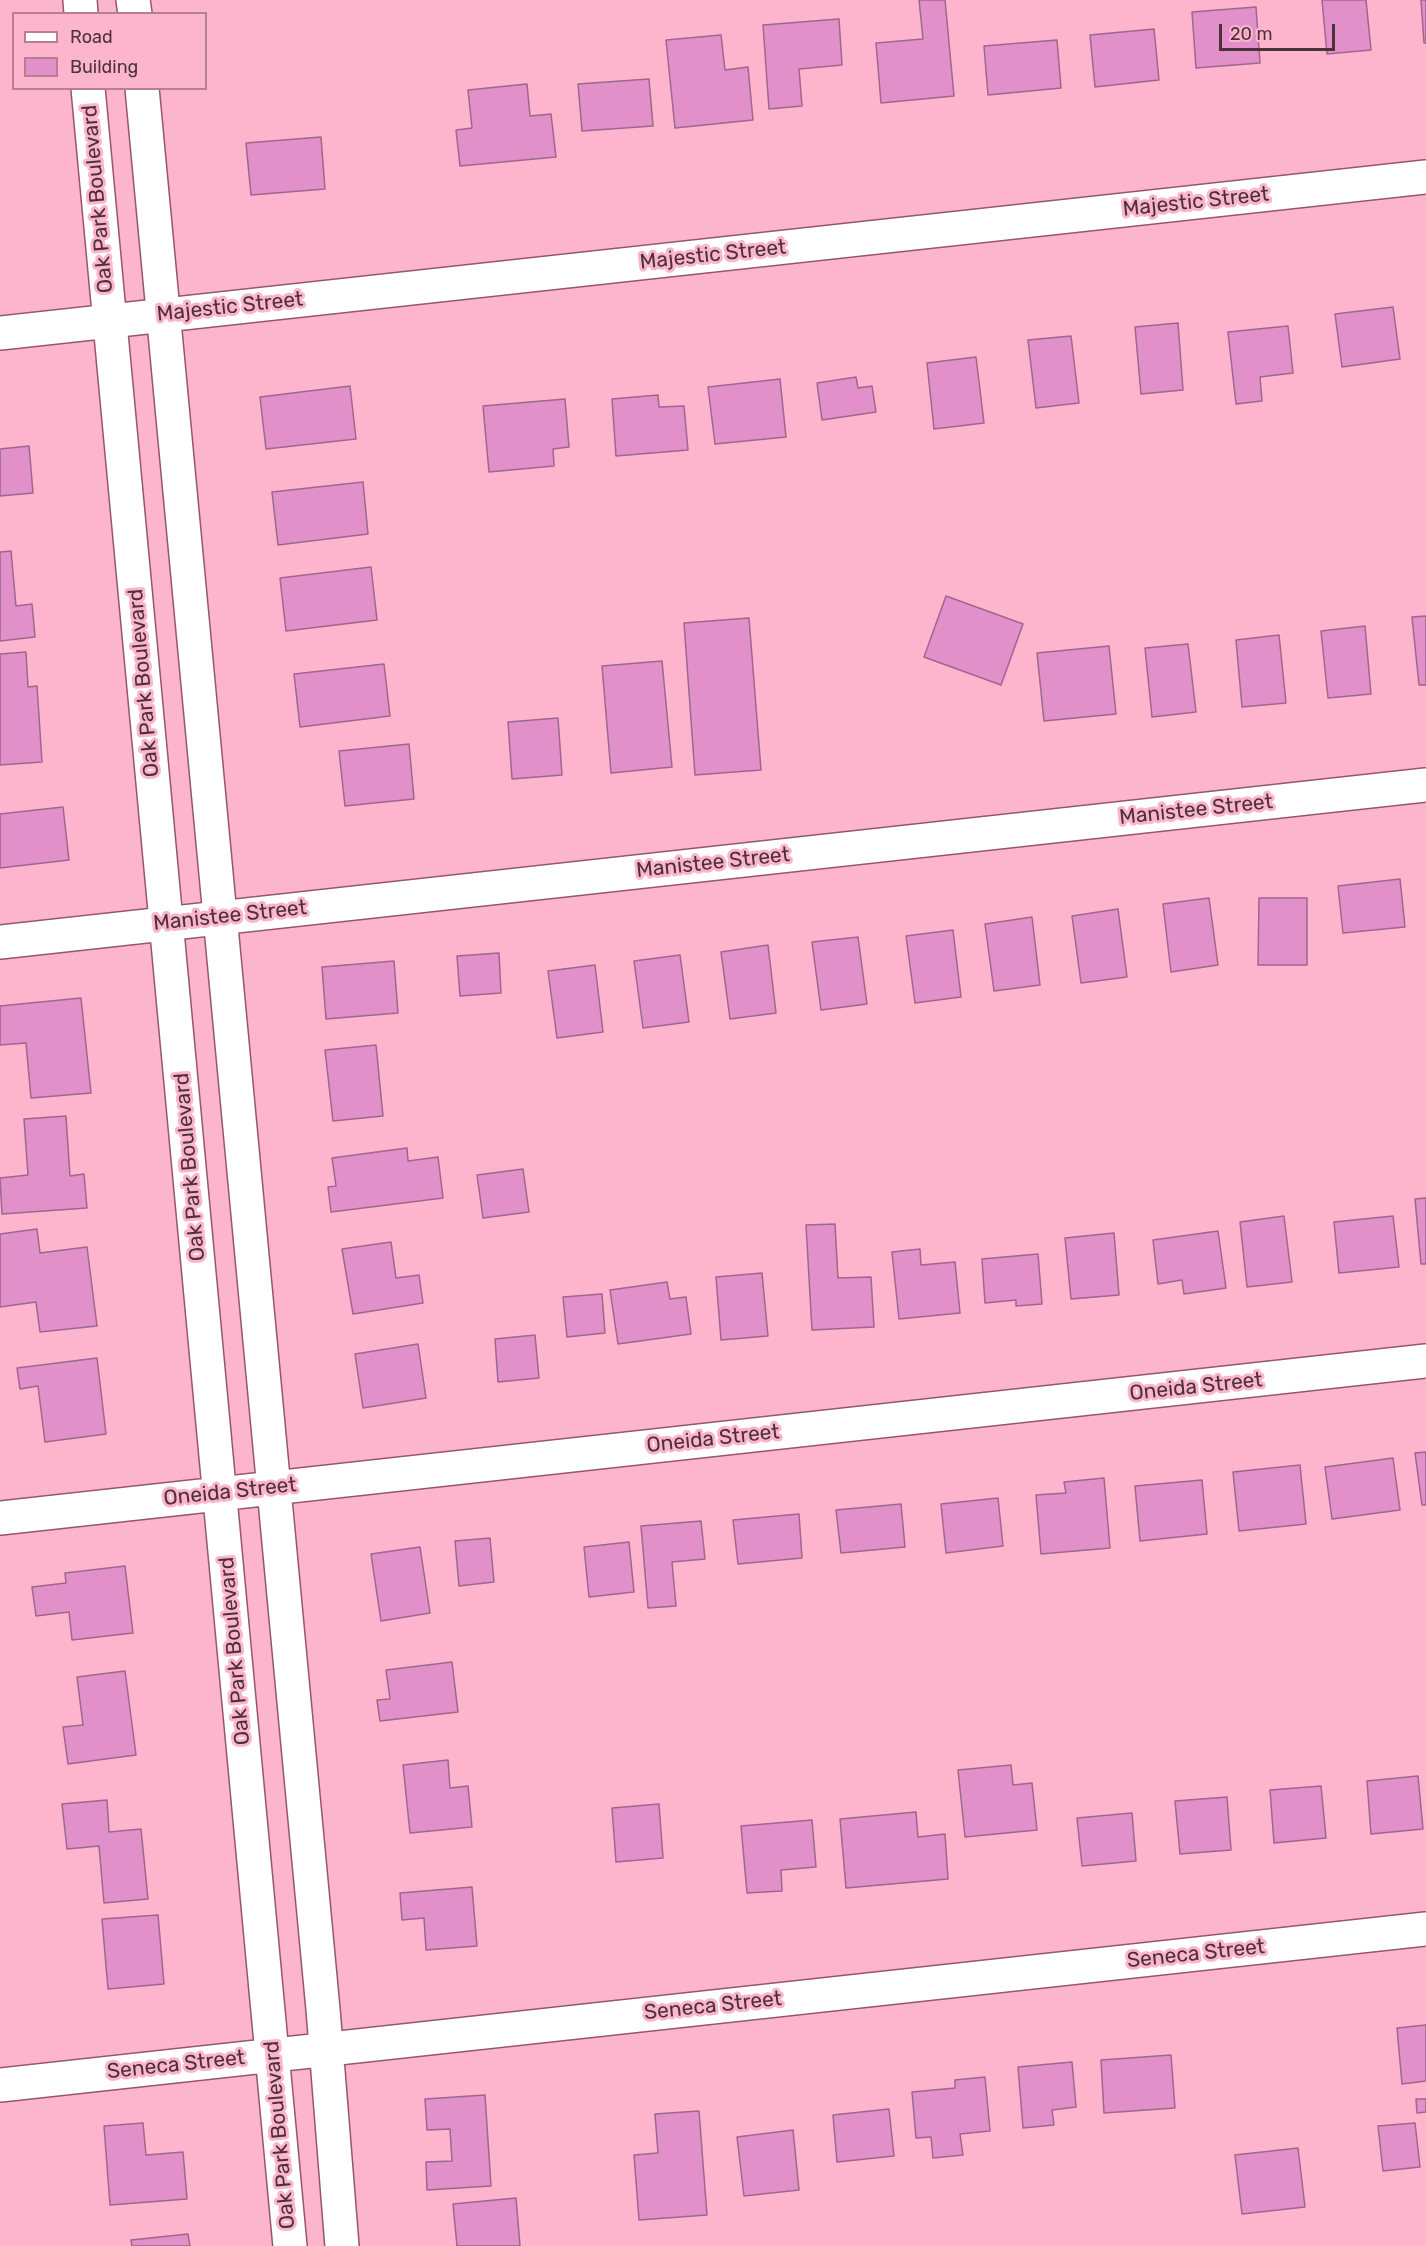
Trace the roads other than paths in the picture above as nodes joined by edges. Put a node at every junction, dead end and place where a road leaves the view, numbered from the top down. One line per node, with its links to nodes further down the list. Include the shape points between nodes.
1 (88, 90): 5 (street, Oak Park Boulevard)
2 (142, 90): 4 (street)
3 (1426, 177): 4 (street, Majestic Street)
4 (164, 314): 5 (street, Majestic Street); 8 (street)
5 (110, 320): 6 (street, Majestic Street); 9 (street, Oak Park Boulevard)
6 (0, 333)
7 (1426, 785): 8 (street, Manistee Street)
8 (220, 916): 9 (street, Manistee Street); 12 (street)
9 (167, 923): 10 (street, Manistee Street); 13 (street, Oak Park Boulevard)
10 (0, 942)
11 (1426, 1361): 12 (street, Oneida Street)
12 (273, 1487): 13 (street, Oneida Street); 16 (street)
13 (221, 1494): 14 (street, Oneida Street); 17 (street, Oak Park Boulevard)
14 (0, 1518)
15 (1426, 1929): 16 (street, Seneca Street)
16 (326, 2049): 17 (street, Seneca Street); 20 (street)
17 (274, 2054): 18 (street, Seneca Street); 19 (street, Oak Park Boulevard)
18 (0, 2085)
19 (290, 2246)
20 (342, 2246)

